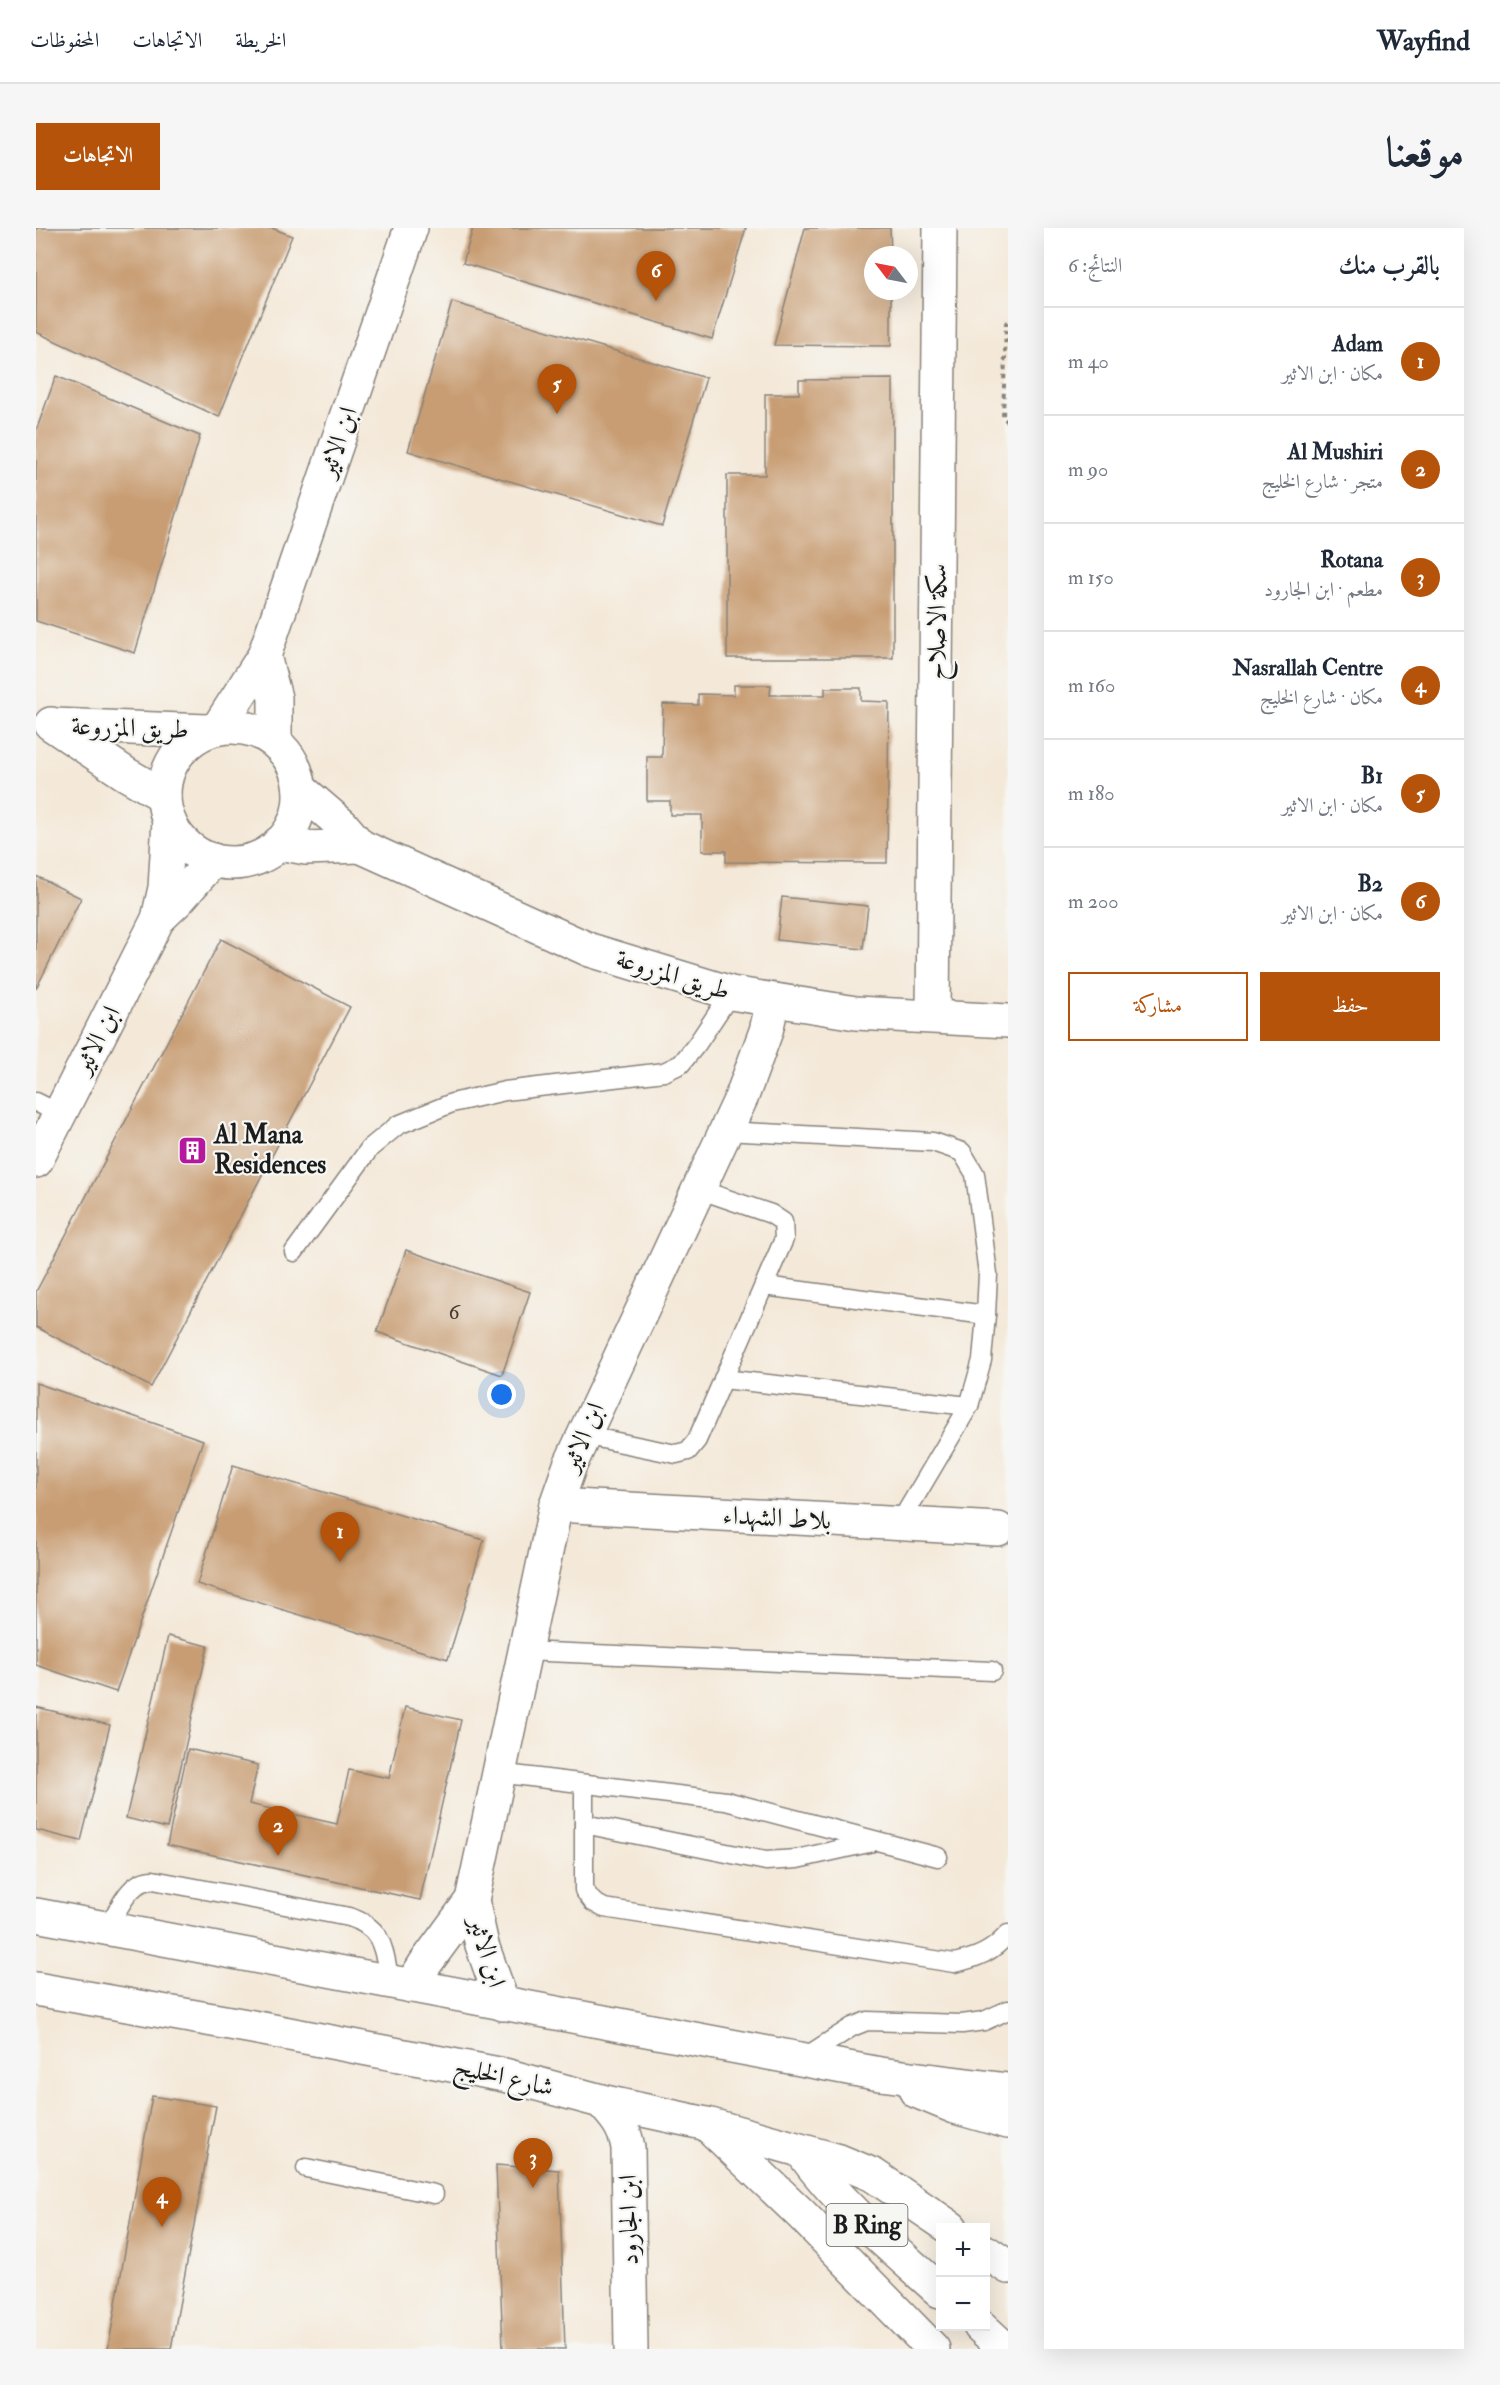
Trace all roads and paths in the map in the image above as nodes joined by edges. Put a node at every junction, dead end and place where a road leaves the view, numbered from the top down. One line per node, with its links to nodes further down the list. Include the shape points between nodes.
1 (411, 228): 5 (street, ابن الاثير)
2 (940, 228): 17 (street, سكة الاصلاح)
3 (1008, 322): 4 (path, via 1003,417)
4 (1008, 422)
5 (264, 656): 7 (street, ابن الاثير); 8 (street, via 275,698)
6 (45, 721): 7 (street, طريق المزروعة); 10 (street, طريق المزروعة, via 126,774)
7 (212, 729): 8 (street, via 248,728); 10 (street, via 184,746 169,769)
8 (275, 741): 9 (street, via 292,763)
9 (300, 789): 11 (street, via 291,828); 12 (street, طريق المزروعة)
10 (166, 808): 13 (street, via 186,846); 14 (street, ابن الاثير, via 166,877)
11 (279, 843): 12 (street, طريق المزروعة, via 306,848); 13 (street, via 260,857 237,863)
12 (360, 846): 15 (street, طريق المزروعة, via 590,950)
13 (213, 860): 14 (street, ابن الاثير)
14 (158, 919): 19 (street, ابن الاثير)
15 (731, 993): 16 (street, طريق المزروعة); 23 (lane, via 698,1044 681,1064 664,1072 505,1091 452,1103 398,1125 370,1148)
16 (773, 1001): 17 (street, طريق المزروعة, via 856,1013); 20 (street, ابن الاثير, via 754,1064)
17 (933, 1015): 18 (street, طريق المزروعة)
18 (1008, 1020)
19 (48, 1108): 21 (street, ابن الاثير)
20 (725, 1131): 22 (street, ابن الاثير); 25 (lane, via 933,1142 962,1152 975,1174 988,1274)
21 (36, 1161)
22 (698, 1189): 24 (lane, via 771,1214 783,1222 784,1239); 28 (street, ابن الاثير)
23 (294, 1252)
24 (764, 1286): 25 (lane); 26 (lane)
25 (986, 1315): 27 (lane, via 982,1360)
26 (723, 1378): 27 (lane); 28 (lane, via 697,1440 688,1451 676,1454)
27 (969, 1406): 30 (lane)
28 (583, 1435): 29 (street, ابن الاثير)
29 (556, 1505): 30 (street, بلاط الشهداء); 32 (street, ابن الاثير)
30 (899, 1524): 31 (street, بلاط الشهداء)
31 (998, 1529)
32 (523, 1651): 33 (lane); 34 (street, ابن الاثير)
33 (992, 1671)
34 (498, 1773): 35 (lane); 39 (street, ابن الاثير)
35 (584, 1784): 36 (lane); 37 (lane, via 726,1801)
36 (584, 1824): 37 (lane, via 766,1861 797,1859); 42 (lane, via 584,1890 604,1908 954,1962 978,1957)
37 (877, 1841): 38 (lane)
38 (938, 1857)
39 (472, 1900): 43 (street, ابن الاثير, via 425,1964); 45 (street, ابن الاثير, via 482,1946)
40 (36, 1915): 41 (street)
41 (108, 1928): 43 (street); 43 (lane, via 138,1883 146,1880 349,1917 374,1929)
42 (1008, 1934)
43 (401, 1984): 45 (street)
44 (36, 1989): 50 (street, شارع الخليج, via 504,2075)
45 (503, 2004): 47 (street)
46 (1008, 2010): 47 (lane, via 984,2021 962,2024 867,2021)
47 (801, 2060): 48 (street)
48 (880, 2074): 49 (street); 51 (street, via 955,2107)
49 (1001, 2086)
50 (601, 2101): 52 (street, شارع الخليج); 65 (street, ابن الجارود, via 621,2125 628,2148)
51 (1008, 2122)
52 (707, 2124): 53 (street, شارع الخليج); 66 (street)
53 (802, 2152): 56 (street, شارع الخليج, via 873,2175); 63 (street, B Ring, via 847,2207)
54 (306, 2168): 55 (lane)
55 (434, 2194)
56 (916, 2202): 57 (street, شارع الخليج); 58 (street)
57 (944, 2223)
58 (962, 2223)
59 (990, 2235): 60 (street)
60 (1008, 2243)
61 (990, 2255): 62 (street)
62 (1008, 2267)
63 (936, 2287)
64 (985, 2331): 67 (street)
65 (631, 2349)
66 (933, 2349)
67 (1005, 2349)

